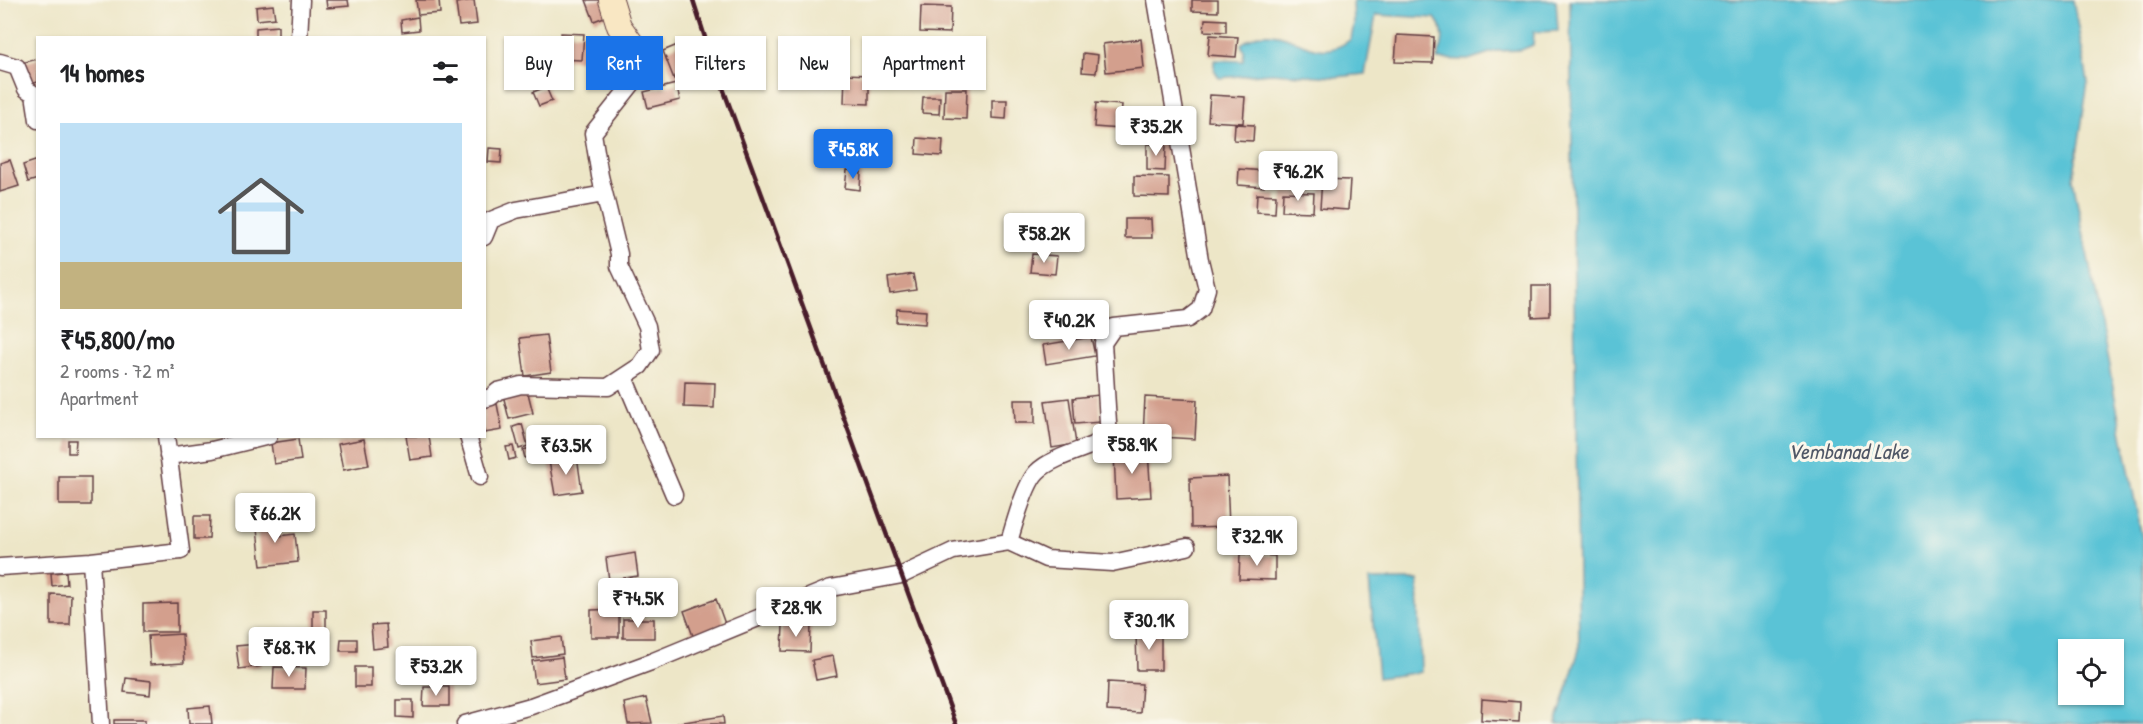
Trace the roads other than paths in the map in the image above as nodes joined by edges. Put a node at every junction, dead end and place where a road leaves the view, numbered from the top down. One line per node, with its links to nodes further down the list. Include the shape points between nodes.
1 (301, 0): 4 (street)
2 (611, 0): 5 (street)
3 (1156, 0): 19 (street, via 1207,289 1201,309 1188,319 1114,327 1103,343 1109,438 1036,472)
4 (300, 36)
5 (626, 36)
6 (0, 62): 8 (street, via 17,67 26,88 34,93)
7 (627, 90): 9 (street, via 593,133)
8 (36, 106)
9 (604, 194): 10 (street, via 516,210 491,220); 11 (street, via 619,266 647,326 651,350 640,366)
10 (486, 232)
11 (624, 377): 12 (street, via 608,387 521,385); 18 (street)
12 (486, 398)
13 (166, 438): 16 (street)
14 (261, 438): 16 (street)
15 (469, 438): 17 (street)
16 (168, 456): 21 (street, via 181,551)
17 (480, 477)
18 (674, 495)
19 (1009, 542): 20 (street, via 1046,559 1112,563); 24 (street, via 953,551 902,575 831,588 651,662 531,706)
20 (1187, 548)
21 (91, 561): 22 (street); 23 (street)
22 (0, 567)
23 (101, 724)
24 (465, 724)

